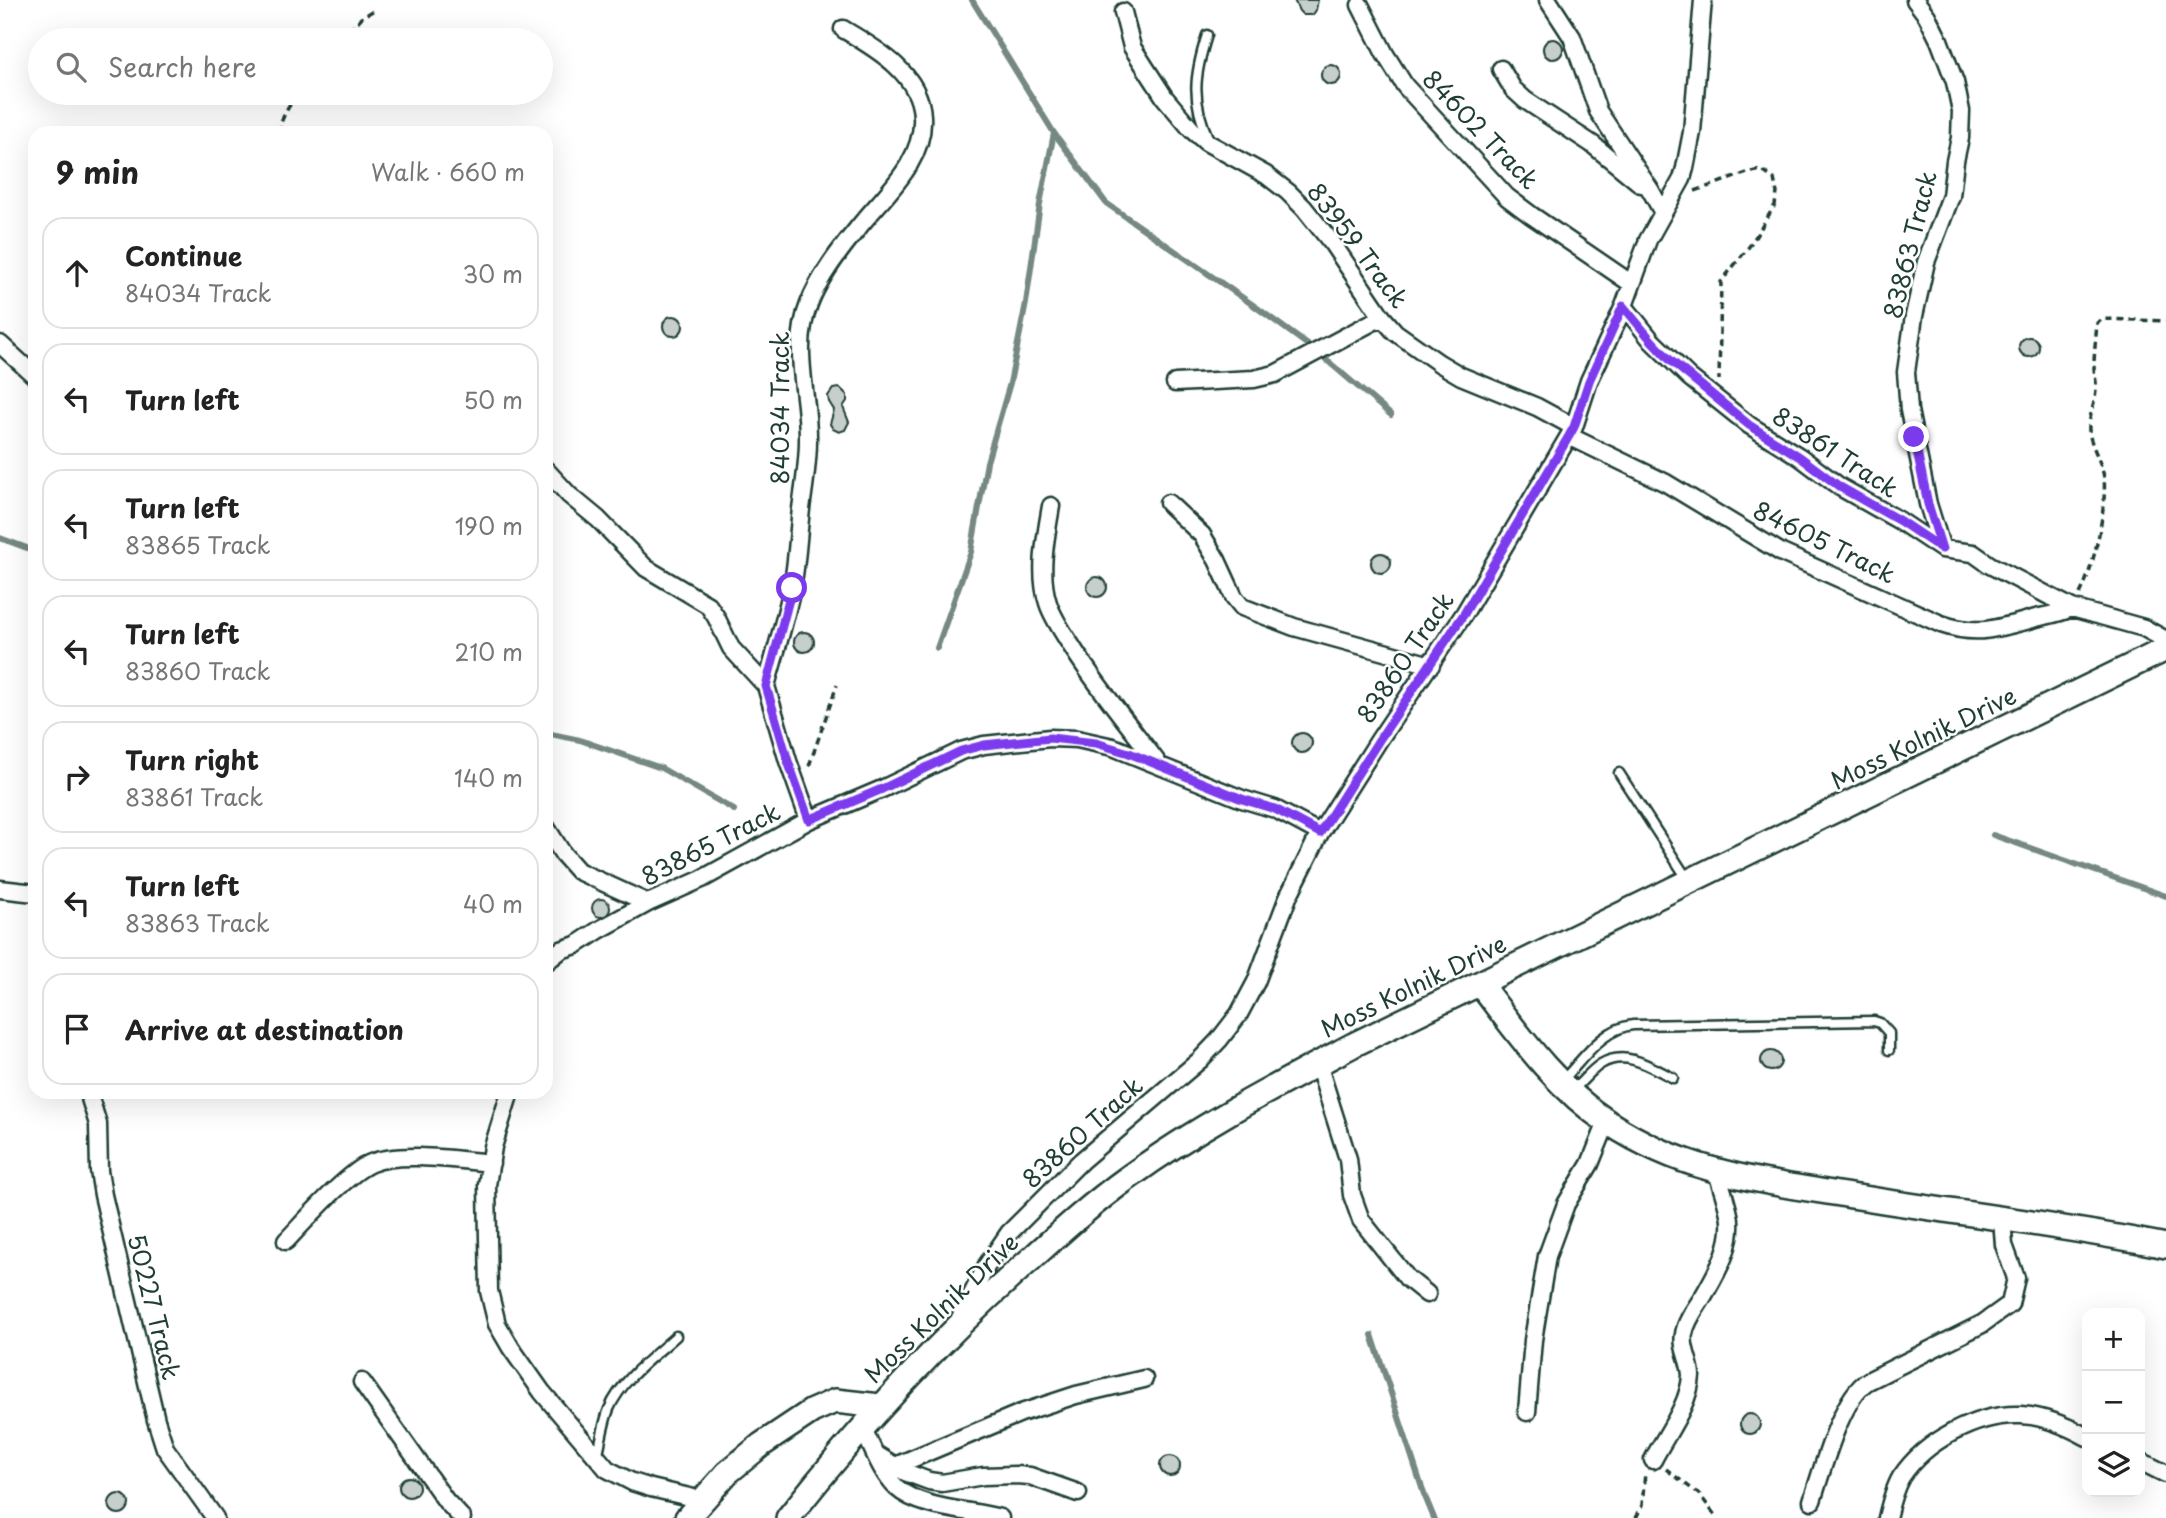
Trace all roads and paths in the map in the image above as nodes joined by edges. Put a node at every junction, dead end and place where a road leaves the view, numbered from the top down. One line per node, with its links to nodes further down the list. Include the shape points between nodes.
1 (1548, 0): 14 (street, via 1572,37 1598,111)
2 (1703, 0): 15 (street, 83860 Track, via 1692,132 1682,179)
3 (1915, 0): 28 (street, 83863 Track, via 1939,40 1961,111 1951,196 1926,262 1906,372 1925,491)
4 (1360, 5): 16 (street, 84602 Track, via 1405,86 1507,197)
5 (374, 9): 7 (path)
6 (1123, 12): 13 (street, 83959 Track, via 1132,47 1152,80 1192,130)
7 (353, 28)
8 (843, 29): 34 (street, 84034 Track, via 895,64 909,81 921,108 922,126 900,178 845,245 804,317 801,379 807,466 792,588)
9 (1207, 35): 13 (lane, via 1198,63 1196,104)
10 (1502, 69): 14 (street, via 1525,100 1583,137)
11 (289, 105): 12 (path)
12 (279, 126)
13 (1211, 145): 18 (street, 83959 Track, via 1266,176 1296,200 1332,243)
14 (1651, 191): 15 (street)
15 (1665, 209): 16 (street, 83860 Track); 23 (path, via 1680,196 1747,173 1761,170 1774,179 1775,205 1721,282)
16 (1632, 284): 17 (street, 83860 Track)
17 (1623, 306): 23 (street, 83861 Track, via 1670,360); 24 (street, 83860 Track)
18 (1382, 317): 22 (street, via 1275,374); 24 (street, 83959 Track, via 1395,332 1439,363 1537,407)
19 (2166, 321): 29 (path, via 2097,323 2096,391 2089,432 2104,478 2103,507 2087,579)
20 (0, 344): 21 (street)
21 (28, 370)
22 (1175, 383)
23 (1720, 399): 28 (street, 83861 Track, via 1749,425 1840,487)
24 (1572, 432): 29 (street, 84605 Track, via 1782,553 1941,624 1987,631); 32 (street, 83860 Track)
25 (553, 478): 34 (street, via 646,568 708,606 731,648)
26 (1168, 503): 32 (street, via 1202,535 1242,607 1294,627)
27 (1051, 506): 35 (street, via 1045,544 1048,602 1092,678)
28 (1942, 549): 29 (street, 83861 Track, via 1973,553)
29 (2072, 608): 30 (street, 83861 Track, via 2144,628)
30 (2166, 640)
31 (2166, 649): 41 (main road, Moss Kolnik Drive)
32 (1431, 665): 39 (street, 83860 Track)
33 (837, 685): 37 (path, via 809,765)
34 (766, 686): 37 (street)
35 (1159, 764): 38 (street, 83865 Track, via 1077,740 984,745 961,751); 39 (street, 83865 Track, via 1275,809)
36 (1619, 773): 41 (lane)
37 (802, 802): 38 (street)
38 (809, 820): 44 (street, 83865 Track)
39 (1320, 833): 60 (street, 83860 Track, via 1239,1014 1200,1059 1081,1161 1009,1233)
40 (553, 838): 44 (street, via 578,871)
41 (1689, 882): 46 (main road, Moss Kolnik Drive)
42 (0, 889): 43 (street)
43 (28, 892)
44 (648, 904): 45 (street, 83865 Track, via 576,944)
45 (554, 950)
46 (1480, 984): 48 (main road, Moss Kolnik Drive); 50 (main road)
47 (1889, 1050): 50 (lane, via 1889,1033 1874,1021 1622,1026 1602,1038)
48 (1318, 1064): 59 (street, via 1348,1159 1352,1195 1361,1220 1407,1278); 60 (main road, Moss Kolnik Drive, via 1245,1102 1131,1176 1084,1211)
49 (1673, 1078): 50 (lane, via 1641,1062 1617,1058)
50 (1566, 1087): 53 (main road)
51 (90, 1099): 77 (street, 50227 Track, via 98,1124 105,1205 156,1420 165,1448)
52 (508, 1099): 54 (street)
53 (1607, 1122): 55 (main road, via 1642,1143); 65 (street, via 1590,1164 1566,1204 1547,1256 1538,1297)
54 (491, 1163): 57 (street, via 418,1158 370,1164 310,1214); 69 (street, via 487,1185 489,1291 498,1324 542,1392)
55 (1717, 1172): 56 (main road); 70 (street, via 1729,1214 1729,1238 1715,1276 1684,1332 1691,1374 1688,1388)
56 (2002, 1219): 58 (main road); 76 (street, via 2016,1279 2010,1304 1982,1324 1862,1384 1840,1420)
57 (286, 1241)
58 (2166, 1246)
59 (1427, 1294)
60 (955, 1329): 64 (main road, Moss Kolnik Drive)
61 (676, 1336): 69 (lane, via 614,1400)
62 (1144, 1379): 72 (street, via 1021,1413)
63 (362, 1382): 78 (street)
64 (880, 1406): 66 (main road, Moss Kolnik Drive); 75 (main road, via 835,1401 812,1410 753,1451)
65 (1527, 1412)
66 (862, 1427): 68 (street); 80 (main road, Moss Kolnik Drive)
67 (2082, 1434): 84 (street, via 2029,1416 1972,1424 1939,1441 1908,1469)
68 (877, 1455): 72 (street); 81 (street, via 897,1489 913,1498)
69 (597, 1457): 75 (street, via 607,1469 632,1482)
70 (1653, 1460): 82 (path, via 1647,1459 1642,1505); 83 (path, via 1700,1494)
71 (2145, 1464): 73 (street)
72 (895, 1466): 74 (street, via 942,1483 983,1476 1030,1476)
73 (2166, 1474)
74 (1078, 1493)
75 (702, 1500): 79 (main road)
76 (1812, 1501)
77 (215, 1518)
78 (462, 1518)
79 (687, 1518)
80 (788, 1518)
81 (1000, 1518)
82 (1636, 1518)
83 (1717, 1518)
84 (1887, 1518)

